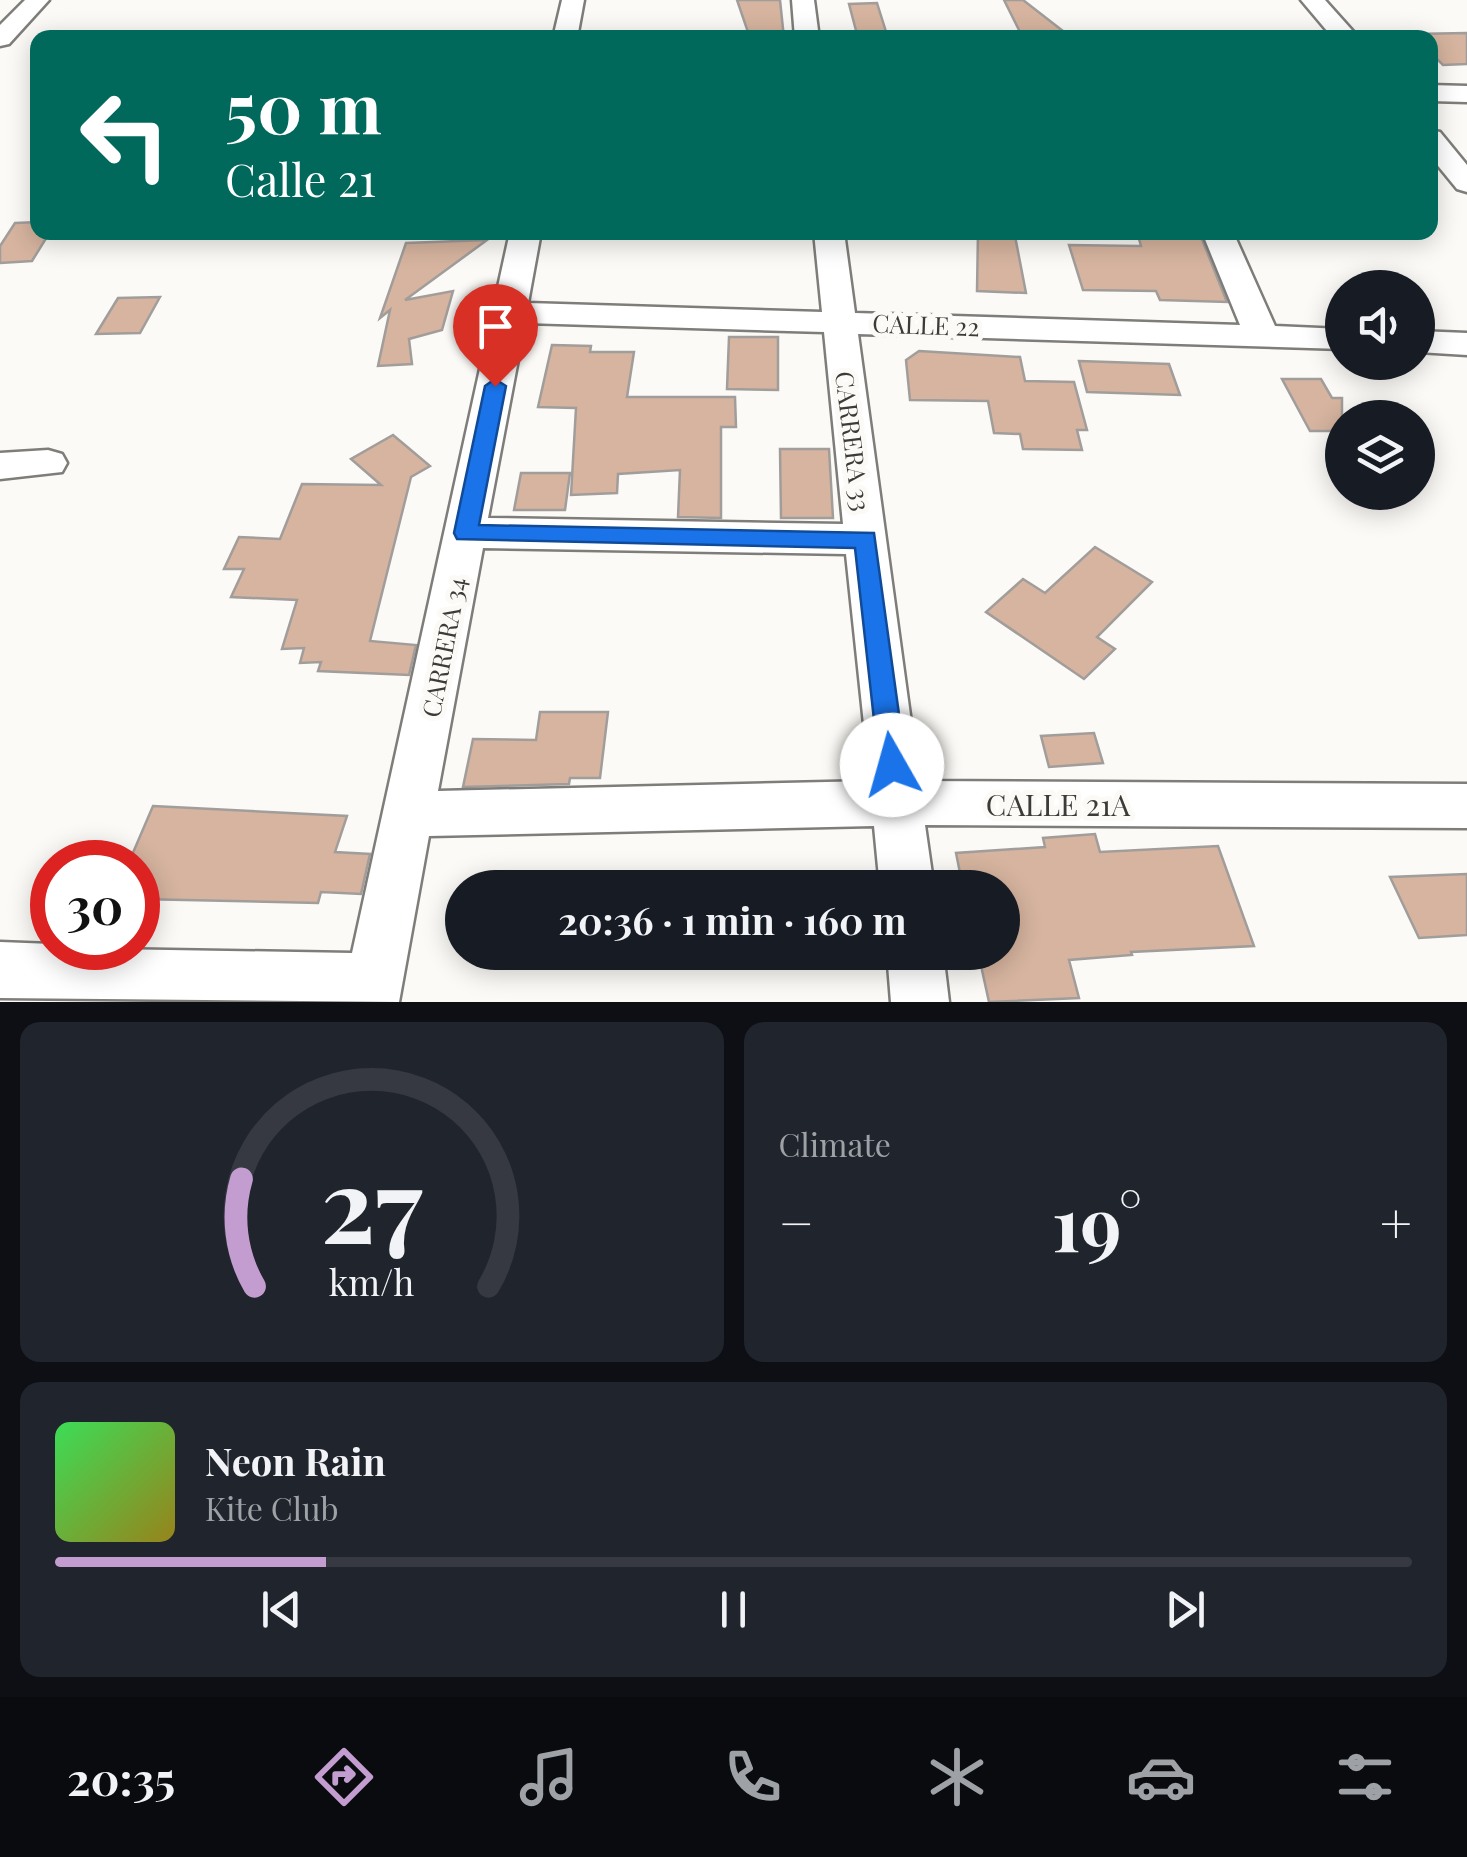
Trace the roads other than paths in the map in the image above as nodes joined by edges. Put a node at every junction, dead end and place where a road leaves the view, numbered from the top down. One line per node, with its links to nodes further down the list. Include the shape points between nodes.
1 (38, 0): 8 (street)
2 (573, 0): 5 (street)
3 (803, 0): 6 (street)
4 (1312, 0): 7 (street)
5 (567, 30)
6 (807, 30)
7 (1340, 30)
8 (0, 39)
9 (1438, 92): 10 (street)
10 (1467, 94)
11 (1438, 148): 12 (street)
12 (1467, 183)
13 (524, 240): 16 (street, CARRERA 34)
14 (830, 240): 17 (street, CARRERA 33)
15 (1220, 240): 18 (street)
16 (510, 312): 17 (street, CALLE 22); 24 (street, CARRERA 34)
17 (838, 321): 18 (street, CALLE 22); 25 (street, CARRERA 33)
18 (1262, 336): 19 (street, CALLE 22)
19 (1325, 338)
20 (1435, 343): 21 (street)
21 (1467, 344)
22 (48, 463): 23 (street)
23 (0, 466)
24 (466, 533): 25 (street); 28 (street, CARRERA 34)
25 (866, 539): 26 (street, CARRERA 33)
26 (897, 803): 27 (street, CALLE 21A); 28 (street, CALLE 21A); 29 (street, CARRERA 33)
27 (1467, 806)
28 (409, 814): 32 (street, CARRERA 34)
29 (905, 870)
30 (0, 970): 32 (street)
31 (916, 970): 33 (street)
32 (372, 992)
33 (920, 1002)

